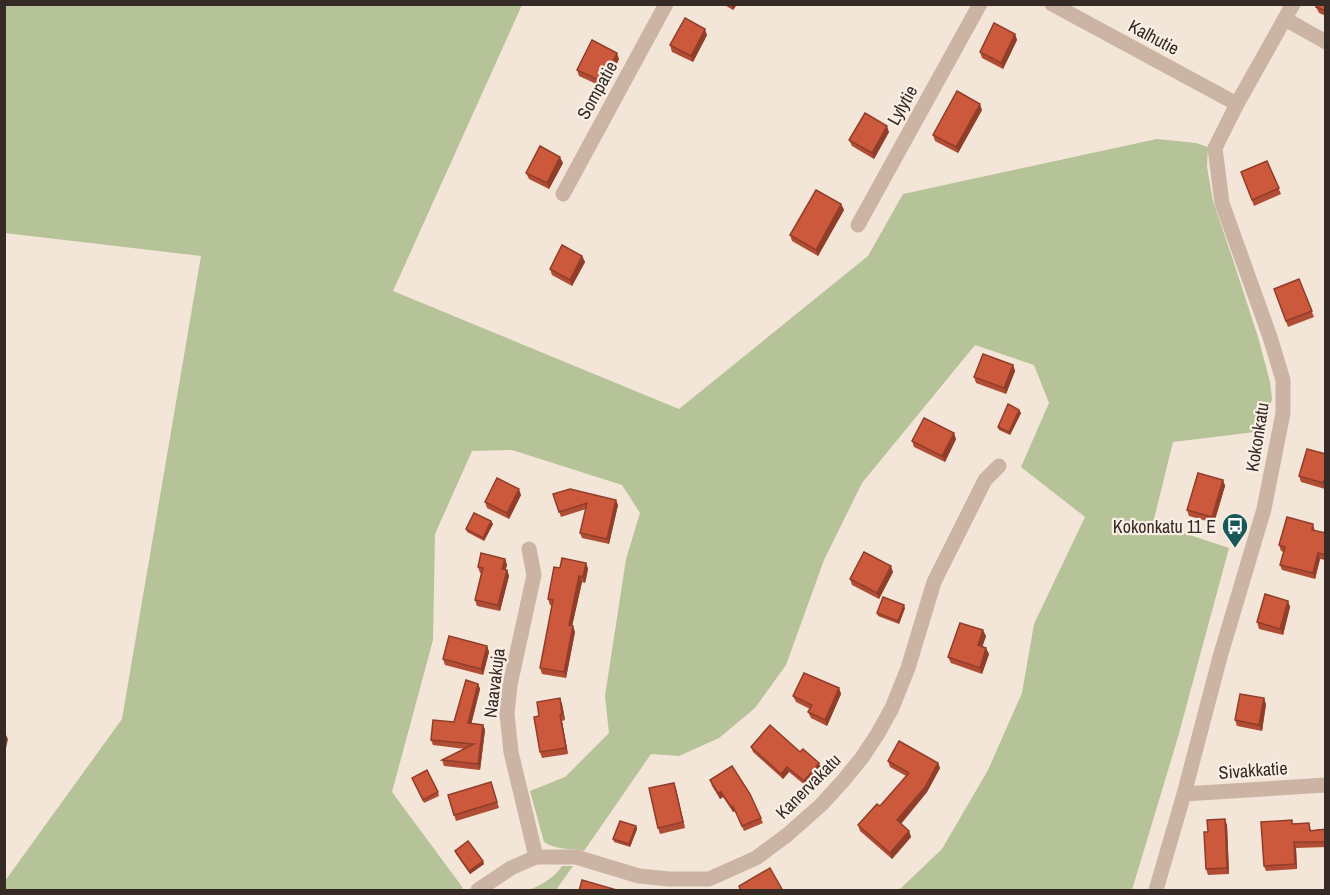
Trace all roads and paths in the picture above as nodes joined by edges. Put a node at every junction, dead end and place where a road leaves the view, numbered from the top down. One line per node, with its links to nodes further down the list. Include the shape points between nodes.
1 (666, 4): 8 (street, Sompatie)
2 (980, 4): 9 (street, Lylytie)
3 (1052, 4): 7 (street, Kalhutie)
4 (1293, 4): 5 (street, Kokonkatu)
5 (1285, 19): 6 (street); 7 (street, Kokonkatu)
6 (1326, 42)
7 (1237, 104): 13 (street, Kokonkatu, via 1215,148 1222,203 1283,380 1283,413 1264,509)
8 (563, 194)
9 (858, 225)
10 (999, 466): 15 (street, Kanervakatu, via 985,480 934,582 892,708 861,759 787,835)
11 (529, 549): 14 (street, Naavakuja, via 534,575 507,714 511,752)
12 (1326, 785): 13 (street, Sivakkatie)
13 (1184, 794): 17 (street, Kokonkatu)
14 (536, 857): 15 (street, Kanervakatu, via 576,857 639,876); 16 (street, Kanervakatu, via 511,868)
15 (710, 885)
16 (478, 891)
17 (1156, 891)

